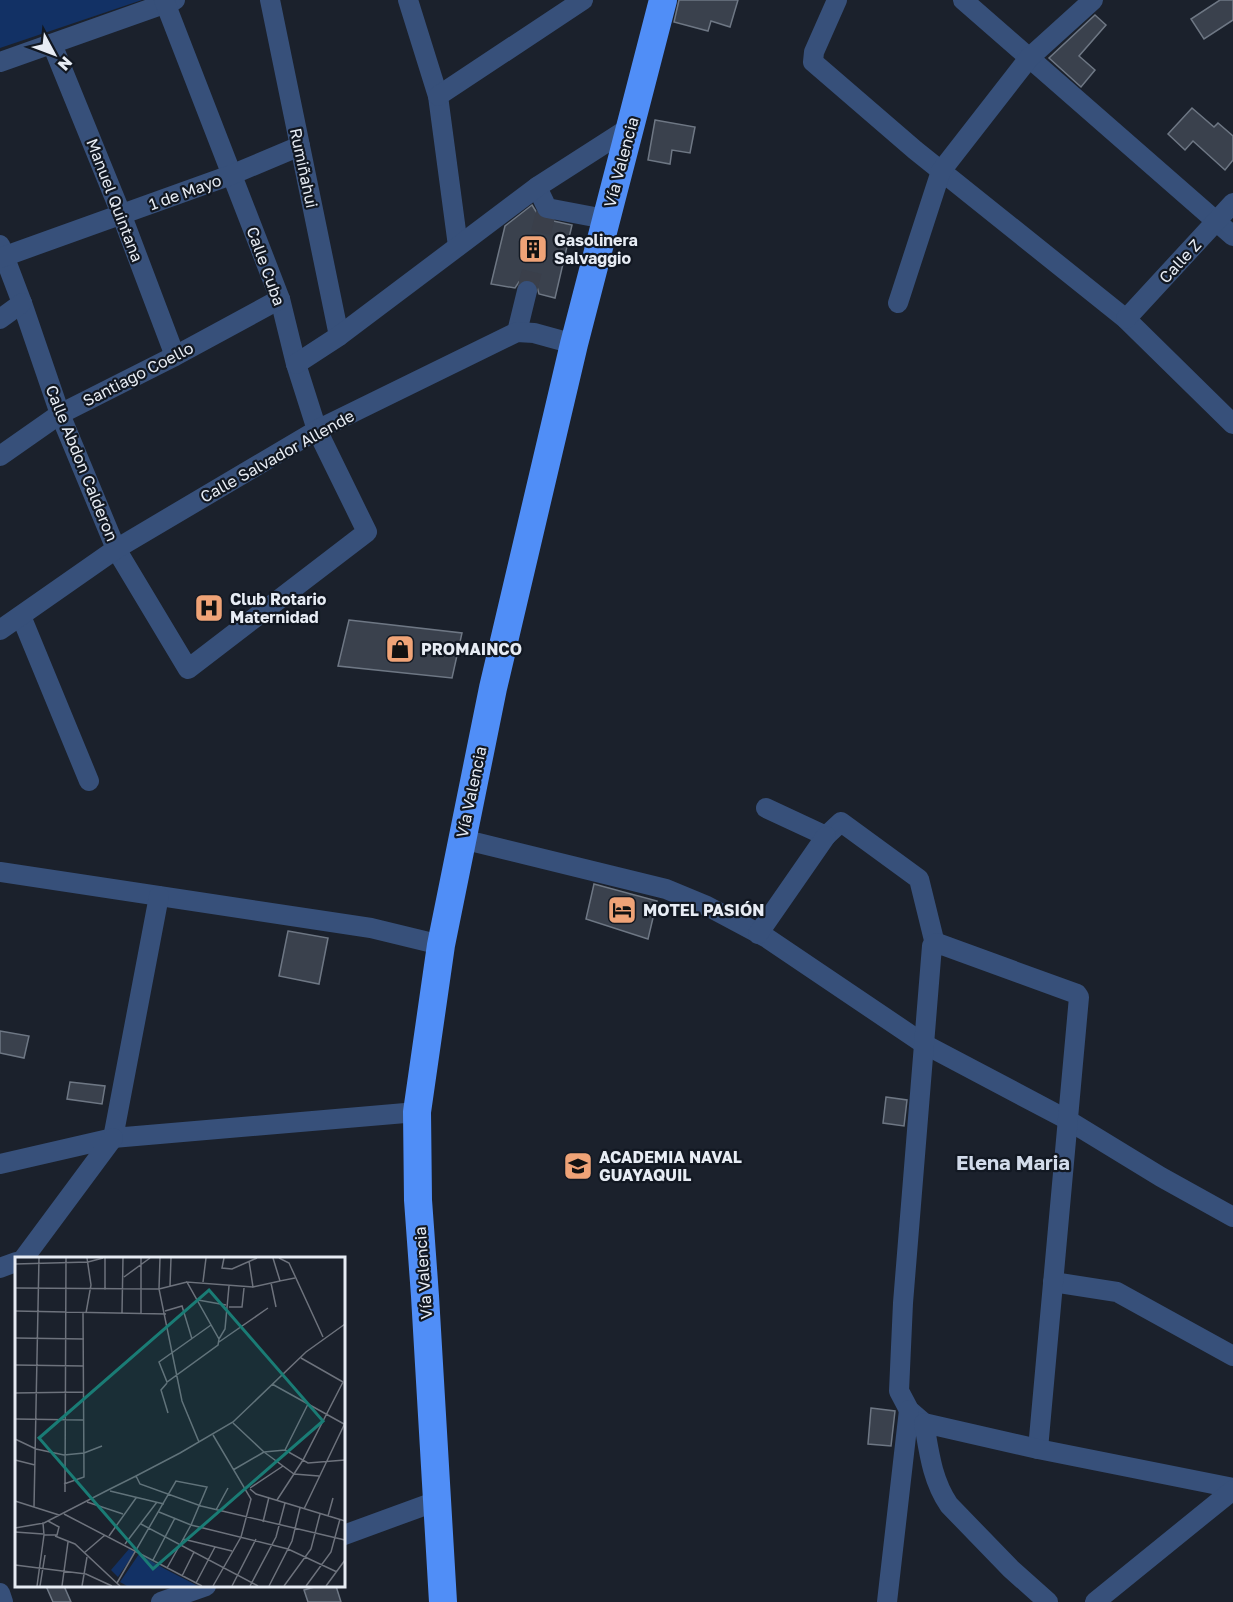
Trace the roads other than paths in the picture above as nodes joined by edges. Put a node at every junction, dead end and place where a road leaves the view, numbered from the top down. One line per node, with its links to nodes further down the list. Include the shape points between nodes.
1 (270, 0): 14 (street, Rumiñahui)
2 (408, 0): 12 (street)
3 (583, 0): 12 (street)
4 (663, 0): 13 (highway, Vía Valencia)
5 (837, 0): 15 (street, via 813,62)
6 (963, 0): 10 (street)
7 (1093, 0): 10 (street)
8 (168, 1): 9 (street); 16 (street, Calle Cuba)
9 (52, 44): 11 (street); 19 (street, Manuel Quintana)
10 (1029, 58): 15 (street); 21 (street)
11 (0, 62)
12 (438, 96): 23 (street)
13 (632, 126): 17 (street); 20 (highway, Vía Valencia)
14 (300, 146): 16 (street, 1 de Mayo); 32 (street, Rumiñahui)
15 (941, 171): 28 (street); 30 (street)
16 (231, 175): 19 (street, 1 de Mayo); 26 (street, Calle Cuba)
17 (537, 187): 20 (street, via 548,208); 23 (street)
18 (1233, 203): 21 (street, Calle Z)
19 (122, 216): 24 (street, 1 de Mayo); 34 (street, Manuel Quintana)
20 (605, 219): 33 (highway, Vía Valencia)
21 (1217, 221): 22 (street); 30 (street, Calle Z)
22 (1233, 236)
23 (458, 246): 32 (street)
24 (1, 253): 27 (street, Calle Abdon Calderon)
25 (527, 291): 31 (street)
26 (280, 299): 34 (street, Santiago Coello); 35 (street, Calle Cuba)
27 (22, 303): 29 (street); 36 (street, Calle Abdon Calderon)
28 (898, 303)
29 (0, 318)
30 (1126, 319): 37 (street)
31 (517, 332): 33 (street); 38 (street, Calle Salvador Allende)
32 (339, 336): 35 (street)
33 (574, 344): 47 (highway, Vía Valencia, via 493,688)
34 (175, 356): 36 (street, Santiago Coello)
35 (296, 364): 38 (street, Calle Cuba)
36 (60, 414): 39 (street, Santiago Coello); 40 (street, Calle Abdon Calderon)
37 (1233, 424)
38 (317, 430): 40 (street, Calle Salvador Allende); 43 (street, Calle Cuba, via 367,532)
39 (0, 456)
40 (116, 549): 41 (street, Calle Salvador Allende); 43 (street, Calle Abdon Calderon)
41 (21, 615): 42 (street, Calle Salvador Allende); 44 (street)
42 (0, 630)
43 (188, 669)
44 (89, 781)
45 (766, 808): 46 (street)
46 (826, 836): 50 (street); 51 (street, via 841,822 919,879)
47 (462, 839): 50 (street, via 666,889); 52 (highway, Vía Valencia)
48 (0, 872): 49 (street)
49 (159, 896): 52 (street, via 371,928); 56 (street)
50 (758, 934): 53 (street)
51 (935, 944): 53 (street); 55 (street, via 1077,994)
52 (441, 945): 54 (highway, Vía Valencia)
53 (924, 1044): 55 (street); 64 (street, via 899,1391)
54 (417, 1112): 56 (street); 68 (highway, Vía Valencia, via 418,1200)
55 (1066, 1119): 58 (street); 62 (street)
56 (113, 1138): 57 (street); 59 (street)
57 (0, 1164)
58 (1233, 1217)
59 (25, 1257)
60 (15, 1262): 61 (street)
61 (0, 1268)
62 (1053, 1282): 63 (street, via 1117,1292); 65 (street)
63 (1233, 1356)
64 (917, 1416): 65 (street); 66 (street); 69 (street, via 933,1475)
65 (1038, 1449): 67 (street)
66 (904, 1456): 69 (street); 77 (street)
67 (1233, 1489): 79 (street)
68 (437, 1501): 70 (street); 76 (highway, Vía Valencia)
69 (949, 1505): 78 (street)
70 (345, 1535)
71 (156, 1587): 75 (street)
72 (203, 1587): 75 (street)
73 (0, 1593): 74 (street)
74 (3, 1602)
75 (162, 1602)
76 (443, 1602)
77 (887, 1602)
78 (1048, 1602)
79 (1095, 1602)

